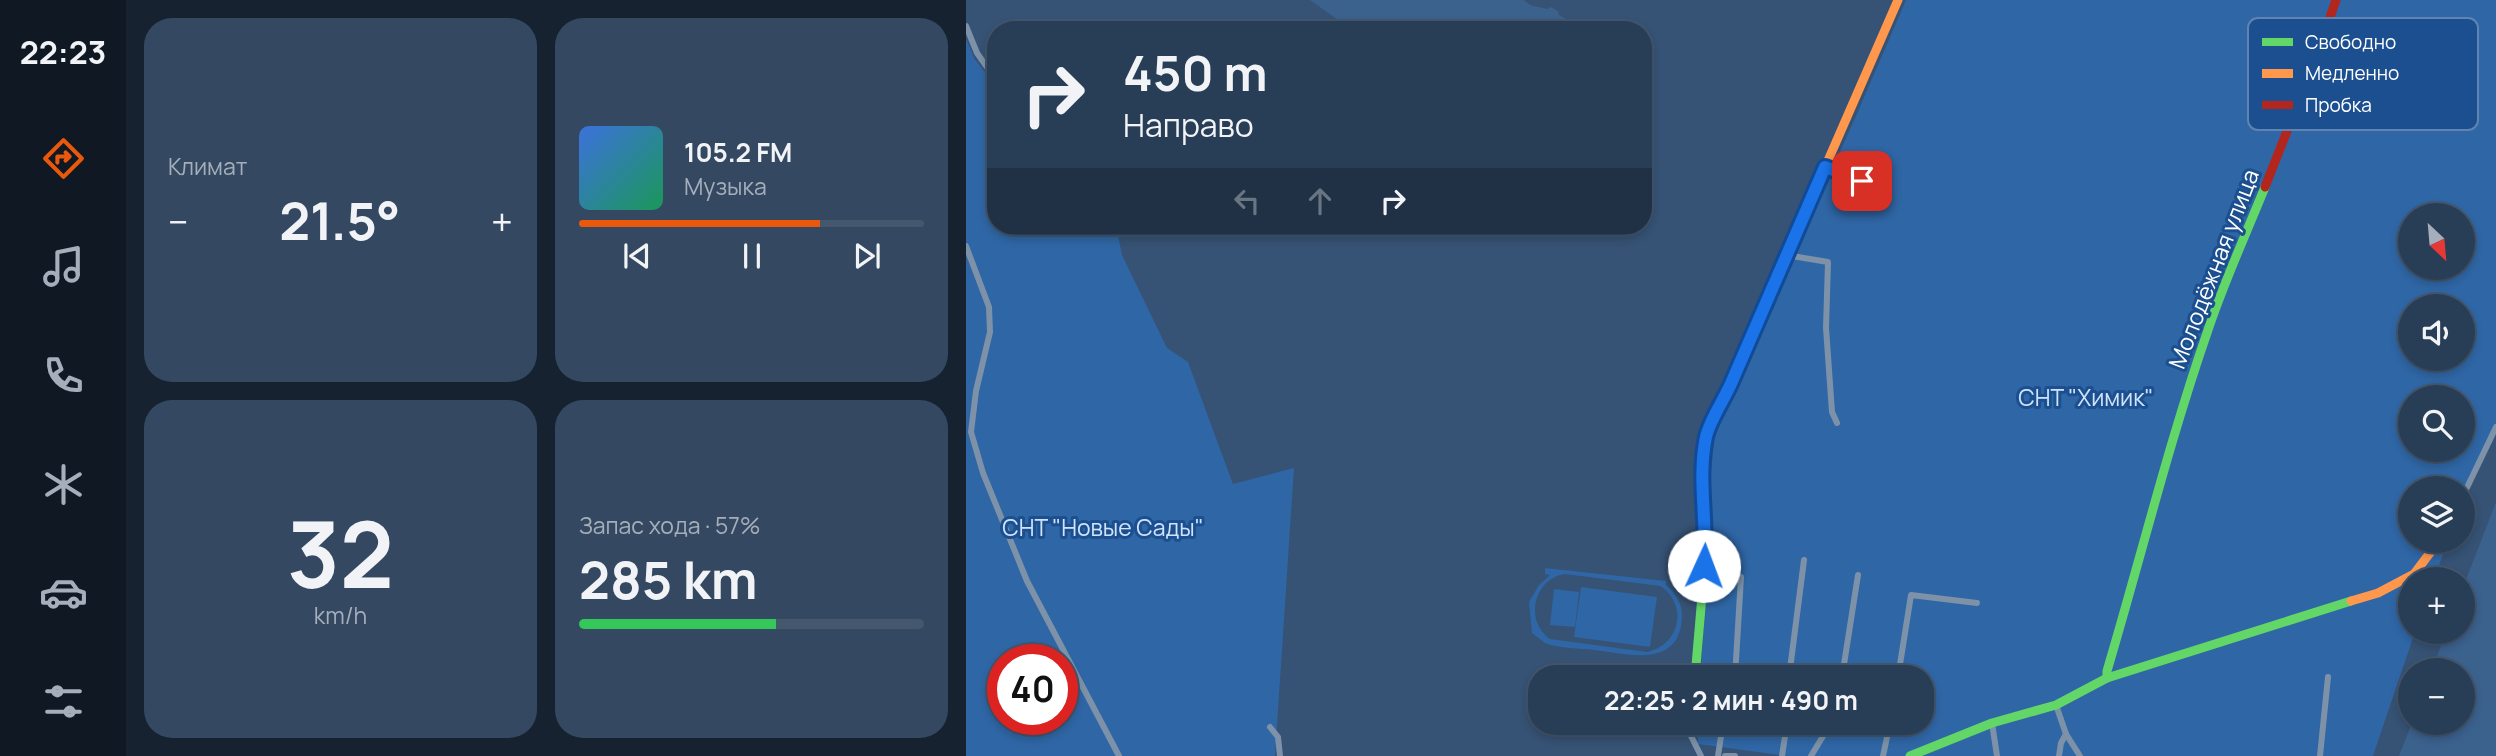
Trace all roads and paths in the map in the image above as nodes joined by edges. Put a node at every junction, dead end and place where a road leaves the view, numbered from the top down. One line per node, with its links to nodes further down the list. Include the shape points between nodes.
1 (1898, 0): 7 (street)
2 (2336, 0): 3 (street, Молодёжная улица)
3 (2330, 18)
4 (966, 26): 5 (street)
5 (987, 67)
6 (2287, 130): 25 (street, Молодёжная улица, via 2208,329 2150,514)
7 (1825, 167): 8 (street); 10 (street)
8 (1880, 188)
9 (966, 246): 35 (street, via 989,307 990,332 971,432 983,473 1027,581)
10 (1786, 255): 11 (street, via 1828,262 1826,328 1832,412); 19 (street, via 1706,436 1706,538)
11 (1837, 423)
12 (2496, 427): 13 (street)
13 (2473, 476)
14 (2430, 553): 25 (street, via 2414,574 2378,593)
15 (1804, 560): 21 (street)
16 (1858, 575): 22 (street)
17 (1741, 577): 20 (street)
18 (1977, 603): 23 (street, via 1911,596)
19 (1696, 665)
20 (1736, 665)
21 (1791, 665)
22 (1844, 665)
23 (1900, 665)
24 (2328, 677): 48 (street)
25 (2107, 678): 26 (street)
26 (2056, 705): 27 (street); 29 (street)
27 (1992, 723): 44 (street); 45 (street)
28 (1270, 727): 36 (street, via 1278,737)
29 (2066, 734): 46 (street); 47 (street)
30 (1690, 735): 37 (street)
31 (1721, 735): 38 (street)
32 (1785, 735): 41 (street)
33 (1824, 735): 42 (street)
34 (1887, 735): 43 (street)
35 (1119, 756)
36 (1280, 756)
37 (1700, 756)
38 (1718, 756)
39 (1725, 756): 40 (street)
40 (1734, 756)
41 (1782, 756)
42 (1811, 756)
43 (1883, 756)
44 (1910, 756)
45 (1997, 756)
46 (2059, 756)
47 (2080, 756)
48 (2318, 756)

